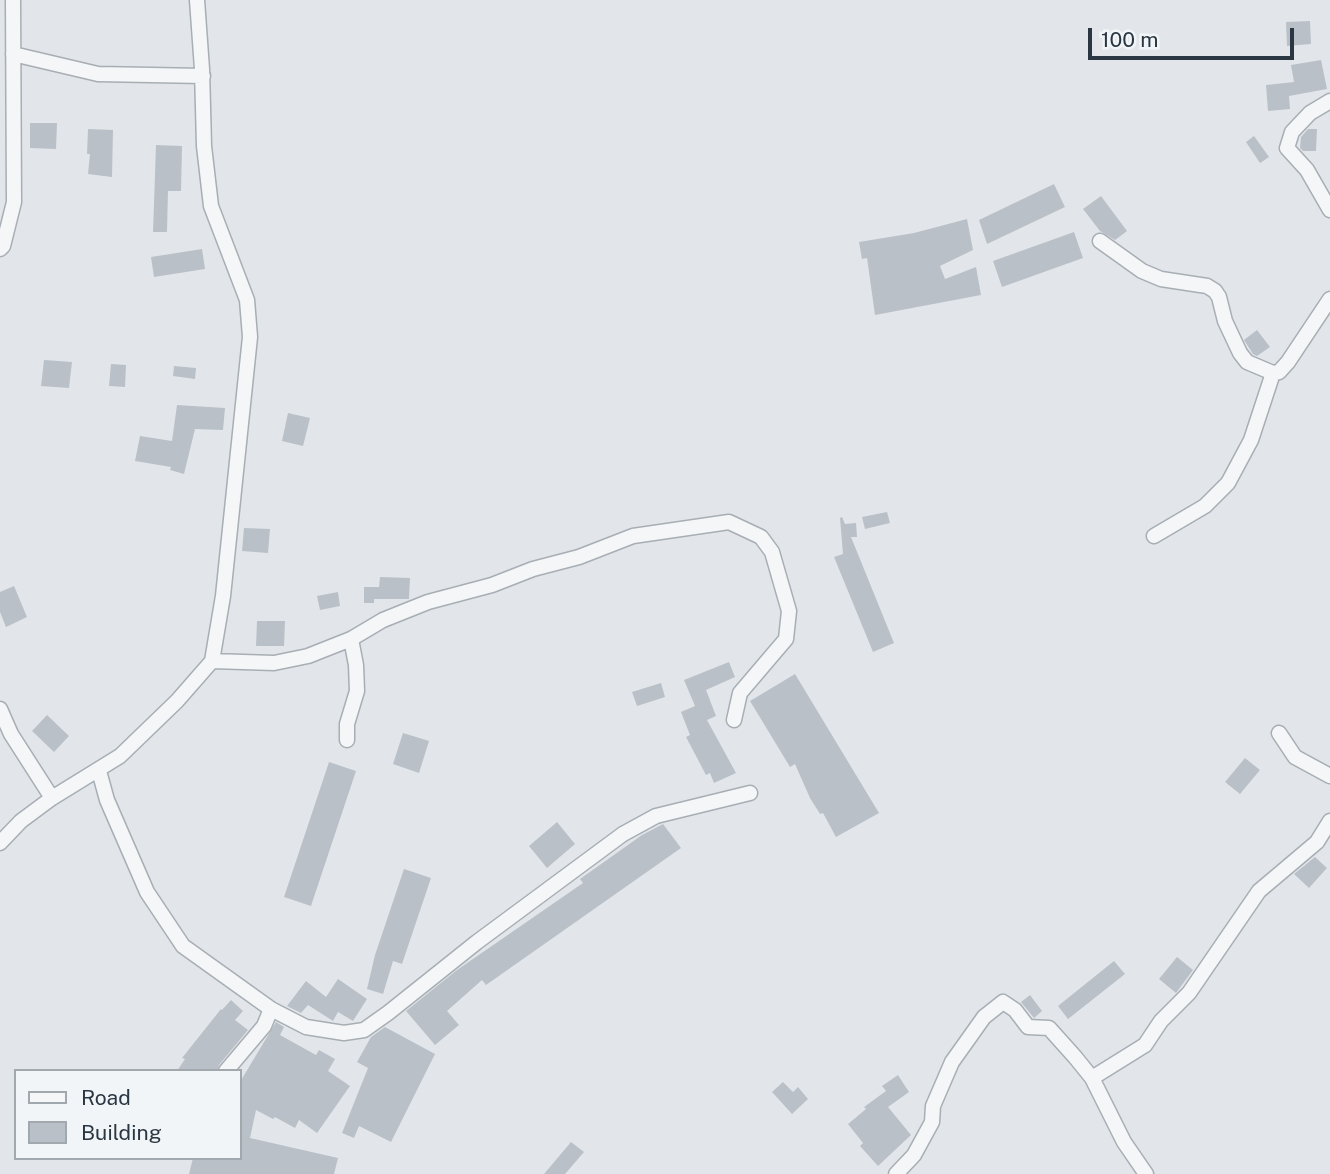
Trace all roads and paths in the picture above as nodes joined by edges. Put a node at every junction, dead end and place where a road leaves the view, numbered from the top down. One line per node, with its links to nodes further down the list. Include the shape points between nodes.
1 (13, 0): 3 (street)
2 (197, 0): 4 (street)
3 (13, 54): 4 (street, via 98,74); 6 (street)
4 (202, 76): 14 (street, via 211,206 247,300 250,337)
5 (1330, 101): 7 (street, via 1292,132 1287,148 1307,170)
6 (7, 130): 9 (street, via 14,202)
7 (1330, 210)
8 (1100, 241): 11 (street, via 1142,271 1215,291 1240,353 1247,362)
9 (0, 249)
10 (1330, 299): 11 (street, via 1288,362)
11 (1273, 373): 12 (street, via 1251,440 1228,482 1205,506)
12 (1154, 536)
13 (351, 639): 14 (street, via 274,663); 16 (street, via 428,602 633,536 729,522 761,537 772,552 789,611 786,639 740,693); 18 (street, via 358,691 347,724)
14 (212, 661): 19 (street, via 177,701)
15 (0, 709): 23 (street)
16 (734, 720)
17 (1279, 733): 20 (street, via 1296,757)
18 (347, 740)
19 (99, 771): 21 (street); 24 (street)
20 (1330, 776)
21 (77, 783): 23 (street); 24 (street)
22 (750, 793): 27 (street, via 656,816 623,834 364,1030 344,1033 306,1027)
23 (52, 798): 26 (street)
24 (107, 800): 27 (street, via 147,892 183,946)
25 (1330, 821): 29 (street, via 1317,842 1259,891 1189,993 1145,1045)
26 (0, 843)
27 (271, 1009): 28 (street, via 264,1026)
28 (228, 1069)
29 (1092, 1078): 30 (street, via 1049,1028 1028,1027 1003,1002 984,1017 952,1062 933,1106 932,1122 914,1155); 31 (street)
30 (896, 1174)
31 (1146, 1174)

